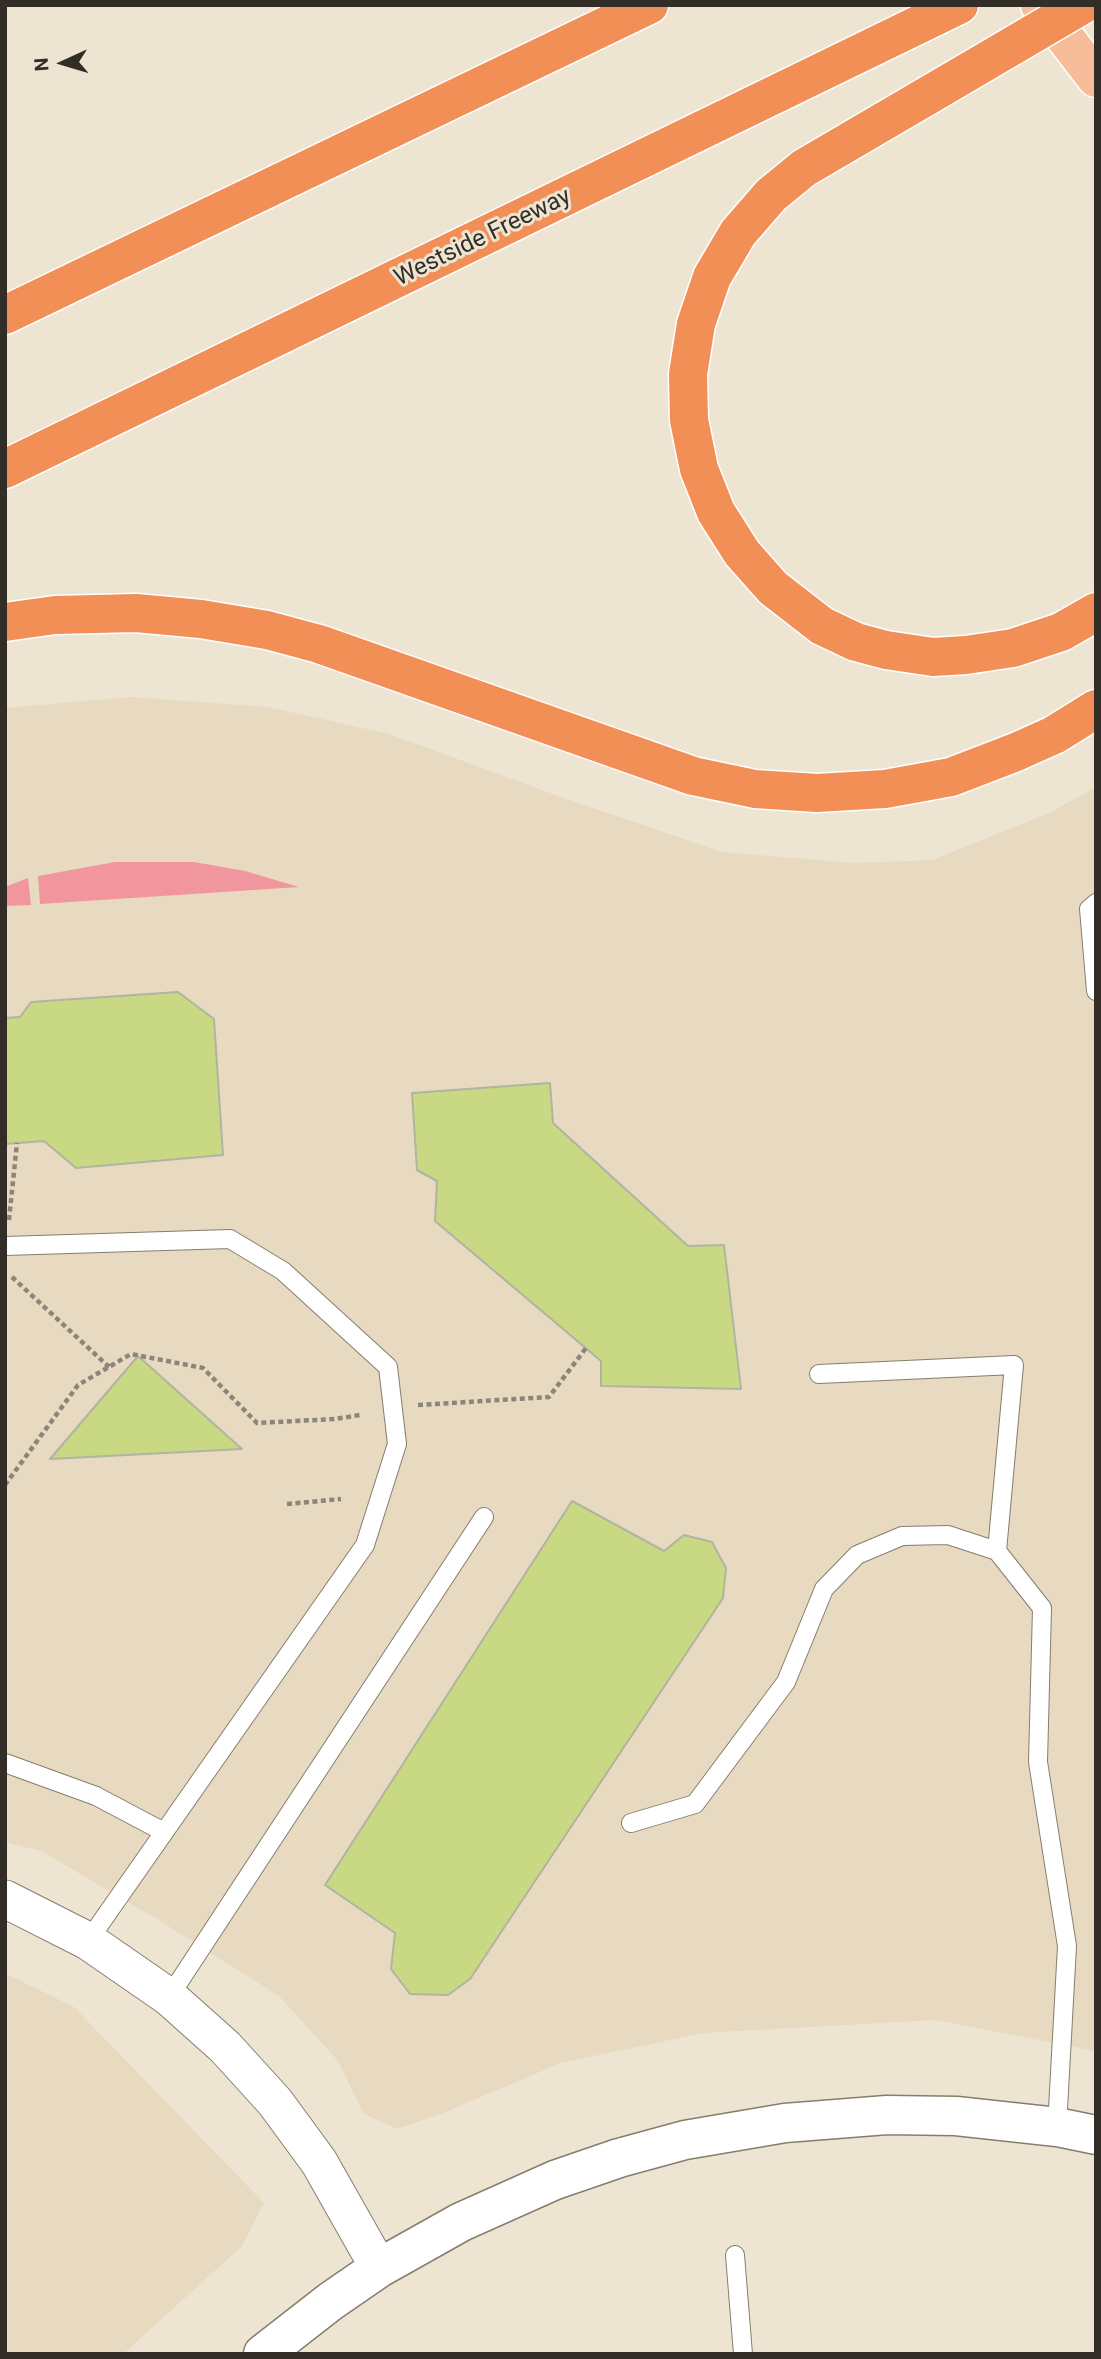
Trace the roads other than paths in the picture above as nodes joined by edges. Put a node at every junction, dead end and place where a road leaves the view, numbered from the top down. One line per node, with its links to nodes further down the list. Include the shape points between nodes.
1 (649, 5): 6 (highway)
2 (959, 5): 7 (highway, Westside Freeway)
3 (1040, 5): 5 (main road)
4 (1083, 5): 8 (highway, bridge, via 804,167 771,195 738,233 712,277 696,324 688,374 699,469 716,512 742,553 773,588 822,625 856,642 933,657 1013,648 1060,632)
5 (1096, 78)
6 (5, 315)
7 (5, 469)
8 (1096, 612)
9 (5, 622): 10 (highway, via 55,615 136,613 267,630 319,643 694,776 755,789 872,790 951,776 1029,747)
10 (1096, 709)
11 (1096, 903): 12 (lane, via 1089,909)
12 (1096, 991)
13 (5, 1246): 19 (lane, via 230,1239 283,1271 388,1367 397,1444 365,1545)
14 (819, 1374): 16 (lane, via 1014,1364)
15 (484, 1517): 22 (lane)
16 (996, 1551): 18 (lane, via 948,1535 901,1536 857,1555 824,1589 786,1682 695,1804); 23 (lane, via 1042,1608 1038,1762 1067,1946)
17 (5, 1763): 19 (lane, via 96,1796)
18 (631, 1823)
19 (164, 1832): 21 (lane)
20 (5, 1899): 21 (street)
21 (88, 1941): 22 (street)
22 (169, 1997): 26 (street, via 225,2047 275,2102 318,2162)
23 (1057, 2127): 24 (street); 26 (street, via 956,2116 887,2115 785,2123 685,2140 555,2180 461,2221)
24 (1096, 2135)
25 (735, 2255): 28 (lane)
26 (379, 2268): 27 (street)
27 (263, 2354)
28 (743, 2354)

